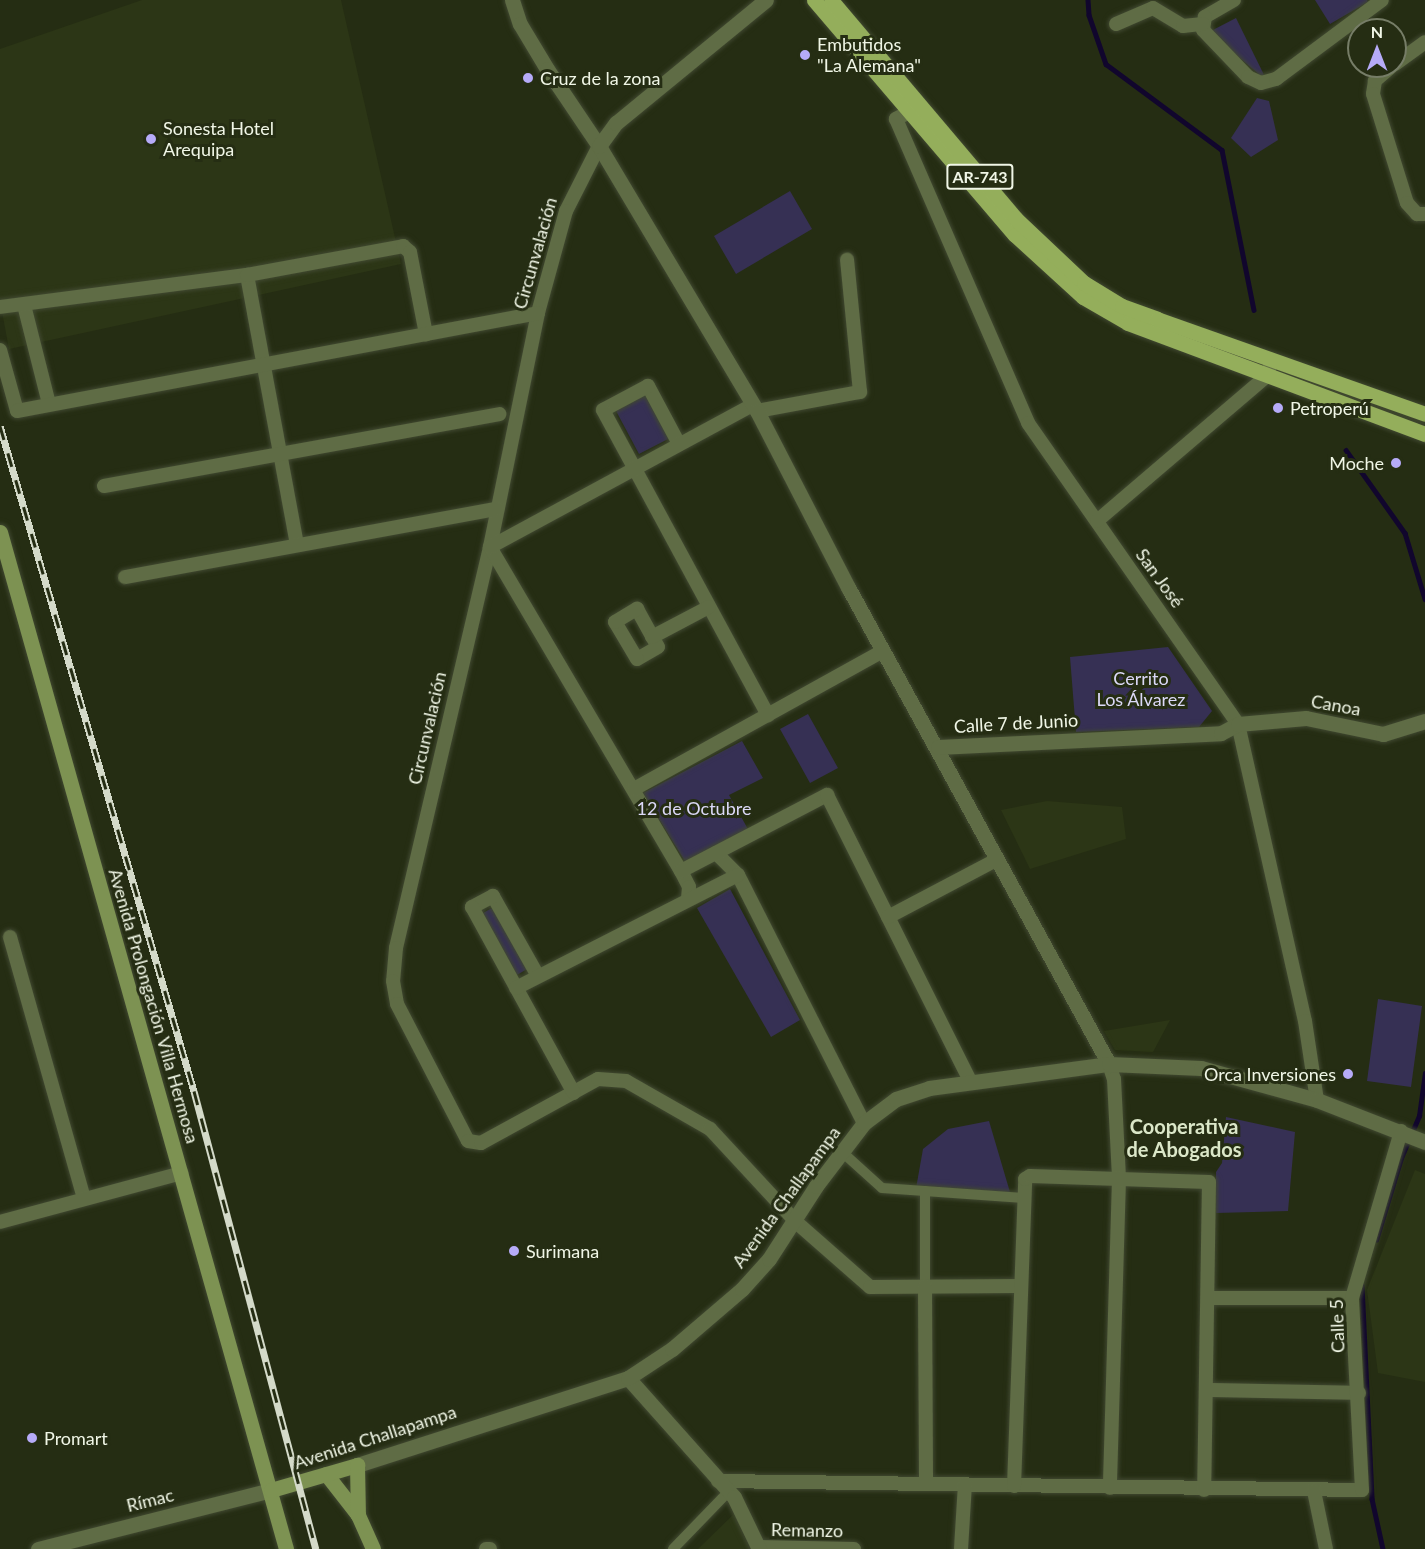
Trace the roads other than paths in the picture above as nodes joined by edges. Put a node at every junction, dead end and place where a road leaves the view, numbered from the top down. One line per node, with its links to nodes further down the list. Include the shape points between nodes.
1 (512, 0): 13 (street, via 526,33)
2 (766, 0): 13 (street, Circunvalación, via 616,123)
3 (814, 0): 12 (main road, AR-743)
4 (831, 0): 22 (main road, AR-743, via 1015,218 1084,283 1131,309)
5 (1234, 0): 8 (street, via 1212,11)
6 (1382, 0): 8 (street, via 1269,82 1248,77 1208,39)
7 (1116, 24): 8 (street, via 1153,8 1183,26)
8 (1203, 24)
9 (1425, 42): 10 (street)
10 (1407, 55)
11 (1378, 78): 14 (street, via 1373,94 1407,203 1417,214)
12 (909, 112): 24 (main road, AR-743, via 1015,235 1083,297 1128,323); 35 (street, San José, via 896,119 1028,423)
13 (599, 146): 19 (street, Circunvalación, via 566,211); 26 (street)
14 (1425, 214)
15 (847, 260): 26 (street, via 860,392)
16 (247, 275): 17 (street); 20 (street, via 403,246 410,252); 23 (street)
17 (24, 305): 18 (street); 25 (street)
18 (0, 307)
19 (538, 313): 20 (street); 34 (street, Circunvalación)
20 (426, 334): 23 (street)
21 (0, 350): 25 (street, via 15,410)
22 (1272, 359): 24 (street); 28 (main road, AR-743)
23 (263, 365): 25 (street); 31 (street)
24 (1268, 376): 29 (main road, AR-743); 35 (street)
25 (49, 404)
26 (755, 408): 30 (street); 42 (street)
27 (500, 414): 31 (street)
28 (1425, 414)
29 (1425, 434)
30 (679, 444): 32 (street); 32 (street, via 648,386 603,410)
31 (280, 455): 33 (street); 37 (street)
32 (634, 468): 38 (street); 40 (street)
33 (104, 486)
34 (497, 509): 37 (street); 38 (street, Circunvalación)
35 (1097, 521): 45 (street, San José)
36 (0, 532): 65 (main road, Avenida Prolongación Villa Hermosa)
37 (297, 544): 39 (street)
38 (490, 547): 47 (street); 59 (street, Circunvalación, via 396,948 393,981 397,1004 468,1141 481,1143)
39 (125, 577)
40 (709, 607): 41 (street); 43 (street)
41 (652, 637)
42 (883, 651): 43 (street); 46 (street)
43 (768, 715): 47 (street)
44 (1425, 721): 45 (street, Canoa, via 1383,734 1306,718)
45 (1238, 724): 46 (street, Calle 7 de Junio, via 1221,733); 60 (street, San José, via 1305,1021)
46 (938, 747): 49 (street)
47 (634, 789): 50 (street)
48 (716, 853): 50 (street); 51 (street); 53 (street, via 827,795)
49 (998, 859): 53 (street); 57 (street)
50 (681, 871): 52 (street, via 689,887)
51 (738, 875): 52 (street); 61 (street)
52 (688, 898): 55 (street)
53 (888, 917): 58 (street)
54 (10, 937): 69 (street)
55 (538, 976): 56 (street); 56 (street, via 493,896 472,907)
56 (516, 988): 59 (street)
57 (1109, 1064): 58 (street, Avenida Challapampa); 60 (street, Avenida Challapampa, via 1201,1068); 66 (street, via 1114,1079)
58 (971, 1082): 61 (street, Avenida Challapampa, via 929,1088 896,1099)
59 (574, 1093): 71 (street, Circunvalación, via 598,1079 626,1080 710,1129)
60 (1317, 1101): 62 (street, Avenida Challapampa)
61 (864, 1123): 64 (street, Avenida Challapampa)
62 (1404, 1132): 63 (street, Avenida Challapampa); 75 (street, Calle 5)
63 (1425, 1142)
64 (841, 1151): 67 (street, via 882,1188); 71 (street, Avenida Challapampa)
65 (181, 1173): 69 (street); 86 (main road, Avenida Prolongación Villa Hermosa)
66 (1119, 1179): 68 (street, via 1027,1176); 74 (street, via 1209,1182); 85 (street)
67 (925, 1191): 68 (street); 72 (street)
68 (1024, 1198): 73 (street)
69 (84, 1199): 70 (street)
70 (0, 1222)
71 (796, 1222): 72 (street, Circunvalación, via 873,1288); 76 (street, Avenida Challapampa, via 742,1289 672,1349)
72 (925, 1286): 73 (street, Circunvalación); 81 (street)
73 (1021, 1287): 83 (street)
74 (1208, 1298): 75 (street); 77 (street)
75 (1352, 1298): 78 (street, Calle 5)
76 (628, 1378): 79 (street, Avenida Challapampa); 84 (street)
77 (1206, 1390): 78 (street); 87 (street)
78 (1359, 1394): 88 (street, Calle 5, via 1362,1489)
79 (357, 1465): 80 (main road, Avenida Challapampa); 89 (main road)
80 (326, 1474): 86 (main road, Avenida Challapampa); 89 (main road)
81 (926, 1484): 82 (street); 84 (street)
82 (965, 1484): 83 (street); 96 (street)
83 (1014, 1486): 85 (street)
84 (723, 1487): 90 (street, via 739,1504); 94 (street)
85 (1110, 1488): 87 (street)
86 (271, 1490): 91 (street, Rímac); 92 (main road, Avenida Prolongación Villa Hermosa)
87 (1204, 1490): 88 (street)
88 (1314, 1491): 97 (street)
89 (358, 1515): 93 (main road)
90 (759, 1548): 95 (street, Remanzo)
91 (38, 1549)
92 (286, 1549)
93 (373, 1549)
94 (673, 1549)
95 (854, 1549)
96 (962, 1549)
97 (1326, 1549)

